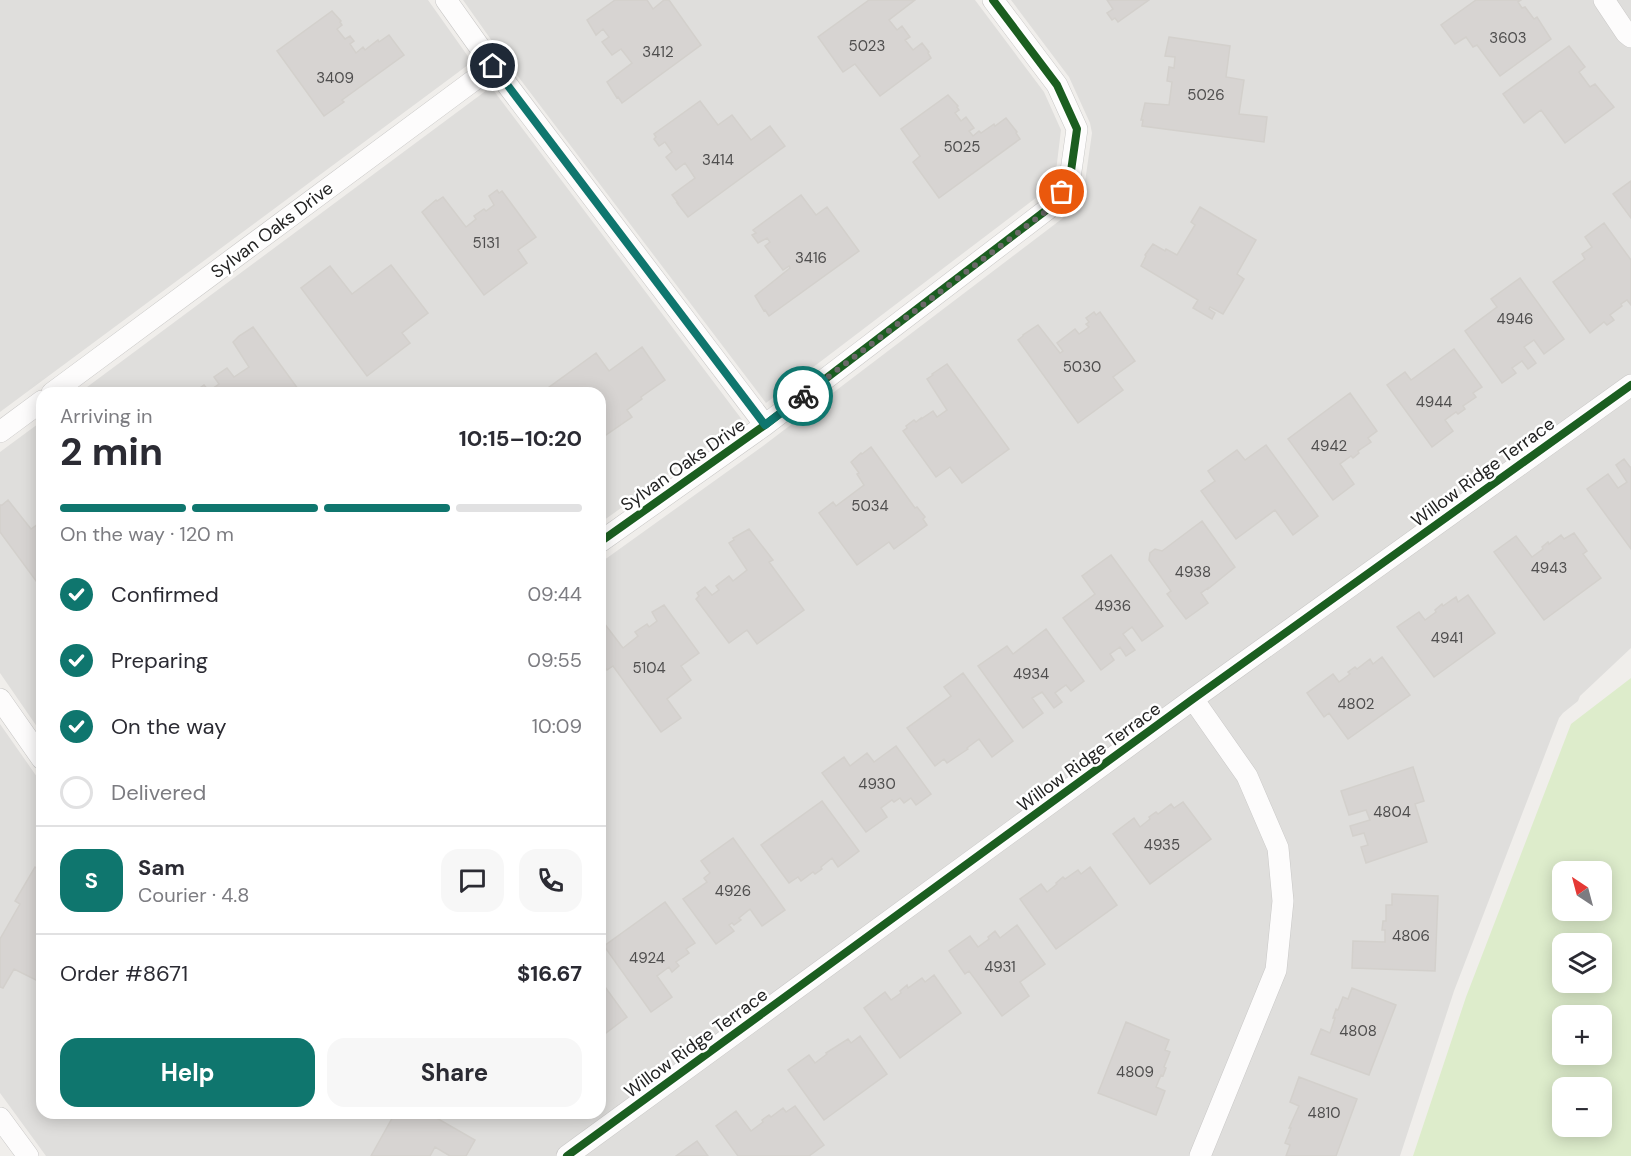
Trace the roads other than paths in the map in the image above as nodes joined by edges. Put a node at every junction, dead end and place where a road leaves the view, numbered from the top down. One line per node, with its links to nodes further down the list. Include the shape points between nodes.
1 (446, 0): 5 (street)
2 (993, 0): 9 (street, Sylvan Oaks Drive, via 1057,85 1077,129 1070,178 1053,206)
3 (1604, 0): 4 (street)
4 (1631, 37)
5 (493, 66): 7 (street, Sylvan Oaks Drive); 9 (street)
6 (1631, 385): 13 (street, Willow Ridge Terrace)
7 (60, 387)
8 (36, 405): 10 (street)
9 (765, 425): 11 (street, Sylvan Oaks Drive)
10 (0, 432)
11 (606, 538)
12 (0, 699): 14 (street)
13 (1193, 699): 17 (street, Willow Ridge Terrace); 18 (street, via 1246,776 1278,848 1283,901 1276,970)
14 (36, 750)
15 (0, 1118): 16 (street)
16 (28, 1156)
17 (567, 1156)
18 (1200, 1156)

